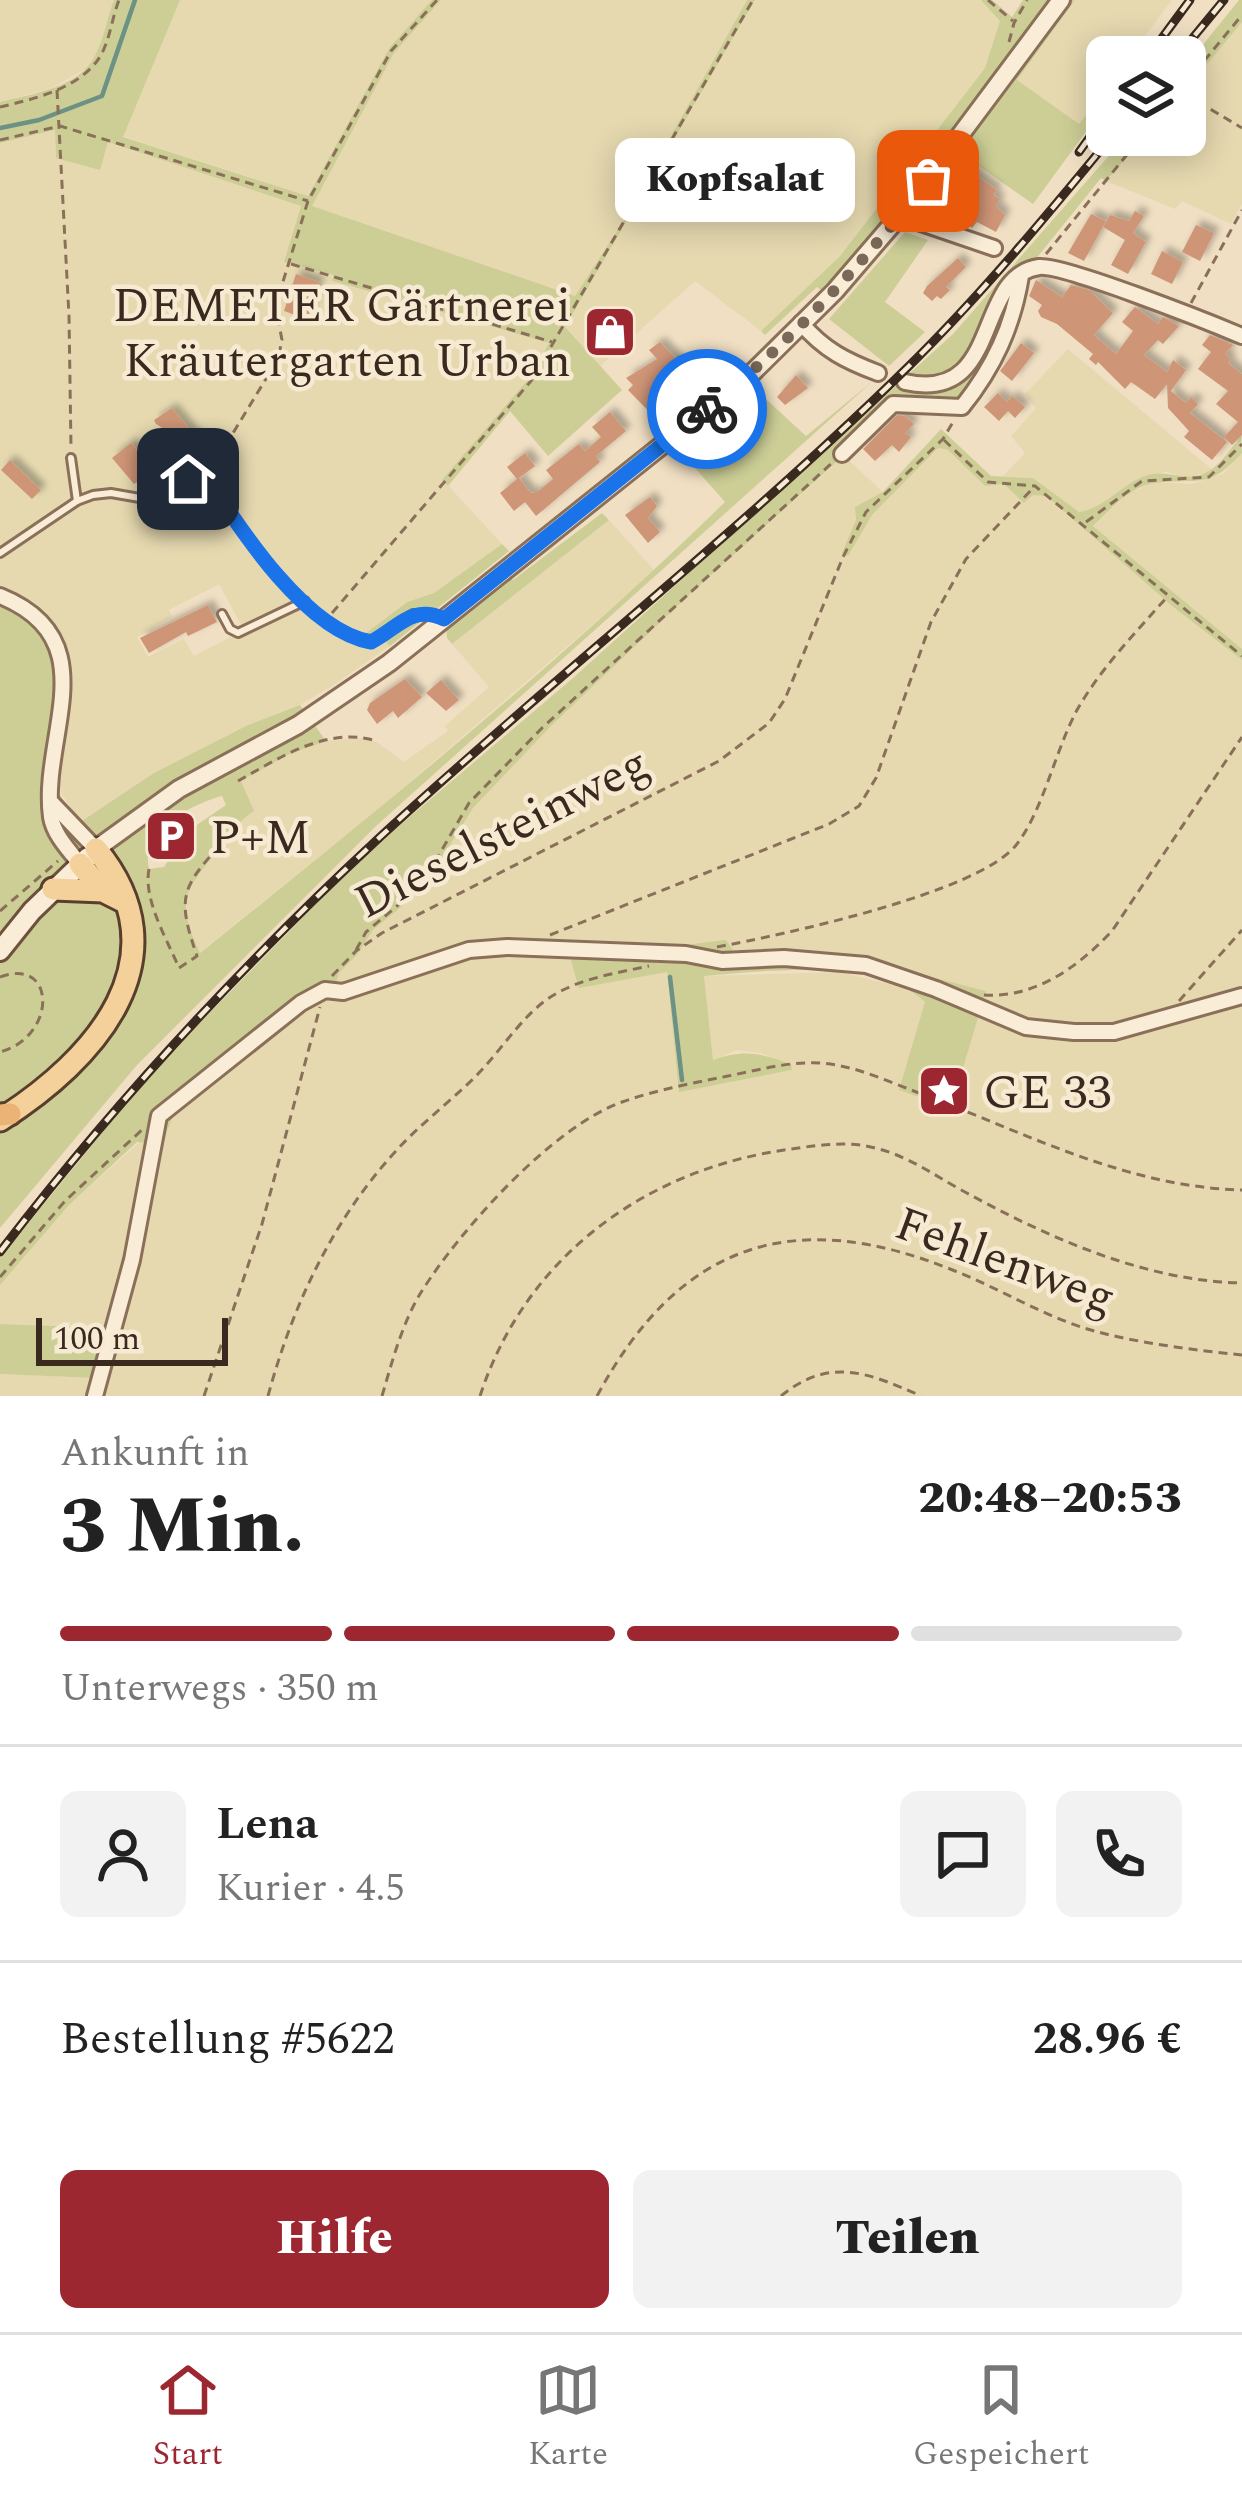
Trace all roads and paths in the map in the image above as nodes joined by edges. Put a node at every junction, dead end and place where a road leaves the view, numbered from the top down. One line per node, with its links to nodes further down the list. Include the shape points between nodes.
1 (119, 0): 11 (path, via 92,68)
2 (437, 0): 18 (path, via 391,51)
3 (753, 0): 28 (path)
4 (988, 0): 8 (path)
5 (1027, 0): 8 (path)
6 (1061, 0): 20 (street)
7 (1242, 15): 10 (path)
8 (1014, 22): 9 (path)
9 (1007, 48)
10 (1206, 59)
11 (57, 90): 12 (path); 14 (path)
12 (0, 107)
13 (1206, 107): 15 (path)
14 (60, 126): 16 (path); 18 (path); 35 (path)
15 (1242, 128)
16 (0, 140)
17 (1126, 156): 23 (path)
18 (308, 201): 22 (path)
19 (1242, 210): 25 (path)
20 (902, 213): 21 (street); 26 (street)
21 (994, 248)
22 (288, 263): 28 (path); 36 (path, via 278,359)
23 (1041, 267): 24 (street); 25 (street)
24 (1022, 276): 30 (street, via 962,373 941,385); 31 (street, via 1015,315 986,377)
25 (1184, 316): 27 (street)
26 (801, 323): 29 (street, via 820,346); 46 (street, via 749,375)
27 (1242, 336)
28 (554, 342): 45 (path, via 499,420)
29 (878, 373)
30 (905, 382)
31 (962, 406): 32 (path, Dieselsteinweg); 34 (street, via 893,404)
32 (943, 439): 37 (path, via 988,482); 61 (path, Dieselsteinweg, via 866,512 769,723 719,761)
33 (1242, 444): 39 (path, via 1209,477 1142,481)
34 (842, 454): 61 (path, Dieselsteinweg, via 542,728 470,803 421,886 366,932)
35 (71, 458): 38 (lane)
36 (206, 477): 38 (lane, via 188,479 157,501 111,494); 43 (lane, via 258,556)
37 (1035, 486): 39 (path); 59 (path, via 966,560 931,622 883,762 859,806)
38 (77, 501): 40 (lane)
39 (1085, 524): 42 (path)
40 (0, 553)
41 (0, 596): 51 (street, via 40,622 60,660 64,702 50,764)
42 (1168, 596): 47 (path); 62 (path, via 1078,709 1017,844 992,866 869,909)
43 (305, 602): 44 (lane, via 238,633); 45 (lane)
44 (222, 614)
45 (326, 619): 46 (lane, via 371,642 413,614)
46 (444, 619): 53 (street, via 332,704 179,789)
47 (1242, 656)
48 (1242, 737): 67 (path, via 1093,951 1026,992)
49 (377, 741): 50 (path, via 325,740)
50 (238, 781)
51 (52, 803): 53 (street); 53 (street, via 58,835)
52 (223, 842): 54 (path, via 186,885 184,918 196,956 179,968 146,883)
53 (82, 855): 55 (main road); 56 (main road); 57 (path)
54 (149, 869)
55 (53, 889): 56 (main road); 60 (main road)
56 (113, 896): 70 (main road, via 130,920 133,951 118,1005 74,1063)
57 (0, 911)
58 (1242, 930): 68 (path)
59 (531, 949): 63 (street); 65 (street, via 469,950 343,992)
60 (0, 951)
61 (356, 951): 65 (path)
62 (686, 954): 63 (street); 67 (street, via 866,965)
63 (666, 956): 78 (path, via 551,996 397,1149 348,1210 316,1268)
64 (0, 977): 69 (path, via 33,979 45,1009 20,1044)
65 (325, 990): 76 (street, via 159,1116); 77 (path, via 262,1224)
66 (1242, 996): 68 (street)
67 (952, 997): 68 (street, via 1026,1027 1114,1032)
68 (1154, 1021)
69 (0, 1052)
70 (3, 1117)
71 (145, 1127): 73 (path, via 65,1201)
72 (1242, 1190): 79 (path, via 1192,1187 1079,1160 841,1066 791,1064 696,1083 588,1120 506,1185 418,1297)
73 (0, 1277)
74 (1242, 1283): 80 (path, via 1143,1268 1065,1240 873,1147 795,1148 674,1180 596,1226 513,1324)
75 (1242, 1355): 81 (path, Fehlenweg, via 1098,1332 896,1250 803,1240 722,1258 693,1277 641,1328)
76 (95, 1396)
77 (204, 1396)
78 (268, 1396)
79 (382, 1396)
80 (480, 1396)
81 (597, 1396)
82 (781, 1396): 83 (path, via 833,1370)
83 (921, 1396)

